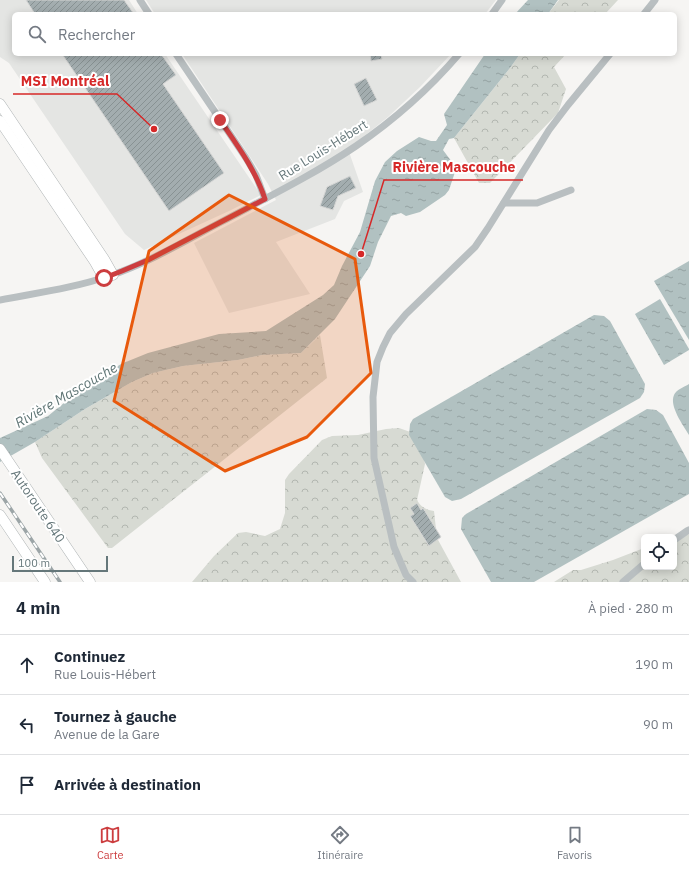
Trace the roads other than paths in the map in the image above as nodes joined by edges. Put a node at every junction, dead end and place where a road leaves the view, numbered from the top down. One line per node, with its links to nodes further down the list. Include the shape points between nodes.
1 (140, 0): 4 (street)
2 (502, 0): 5 (street)
3 (656, 0): 6 (street)
4 (148, 12)
5 (493, 12)
6 (646, 12)
7 (177, 56): 13 (street, via 246,158)
8 (457, 56): 13 (street, Rue Louis-Hébert, via 410,104 376,132 321,168)
9 (608, 56): 14 (street, via 549,130)
10 (0, 104): 15 (highway, via 104,259)
11 (0, 121): 15 (highway, via 95,262)
12 (571, 190): 14 (street, via 537,203)
13 (265, 199): 15 (street, Rue Louis-Hébert, via 152,258)
14 (504, 204): 24 (street, via 475,247 390,333 377,362 373,397 374,458 394,547 406,575)
15 (108, 276): 16 (street, Rue Louis-Hébert)
16 (0, 300)
17 (0, 449): 23 (highway, Autoroute 640)
18 (0, 515): 22 (highway)
19 (688, 530): 20 (street)
20 (677, 538)
21 (641, 567): 25 (street)
22 (45, 582)
23 (90, 582)
24 (413, 582)
25 (623, 582)

